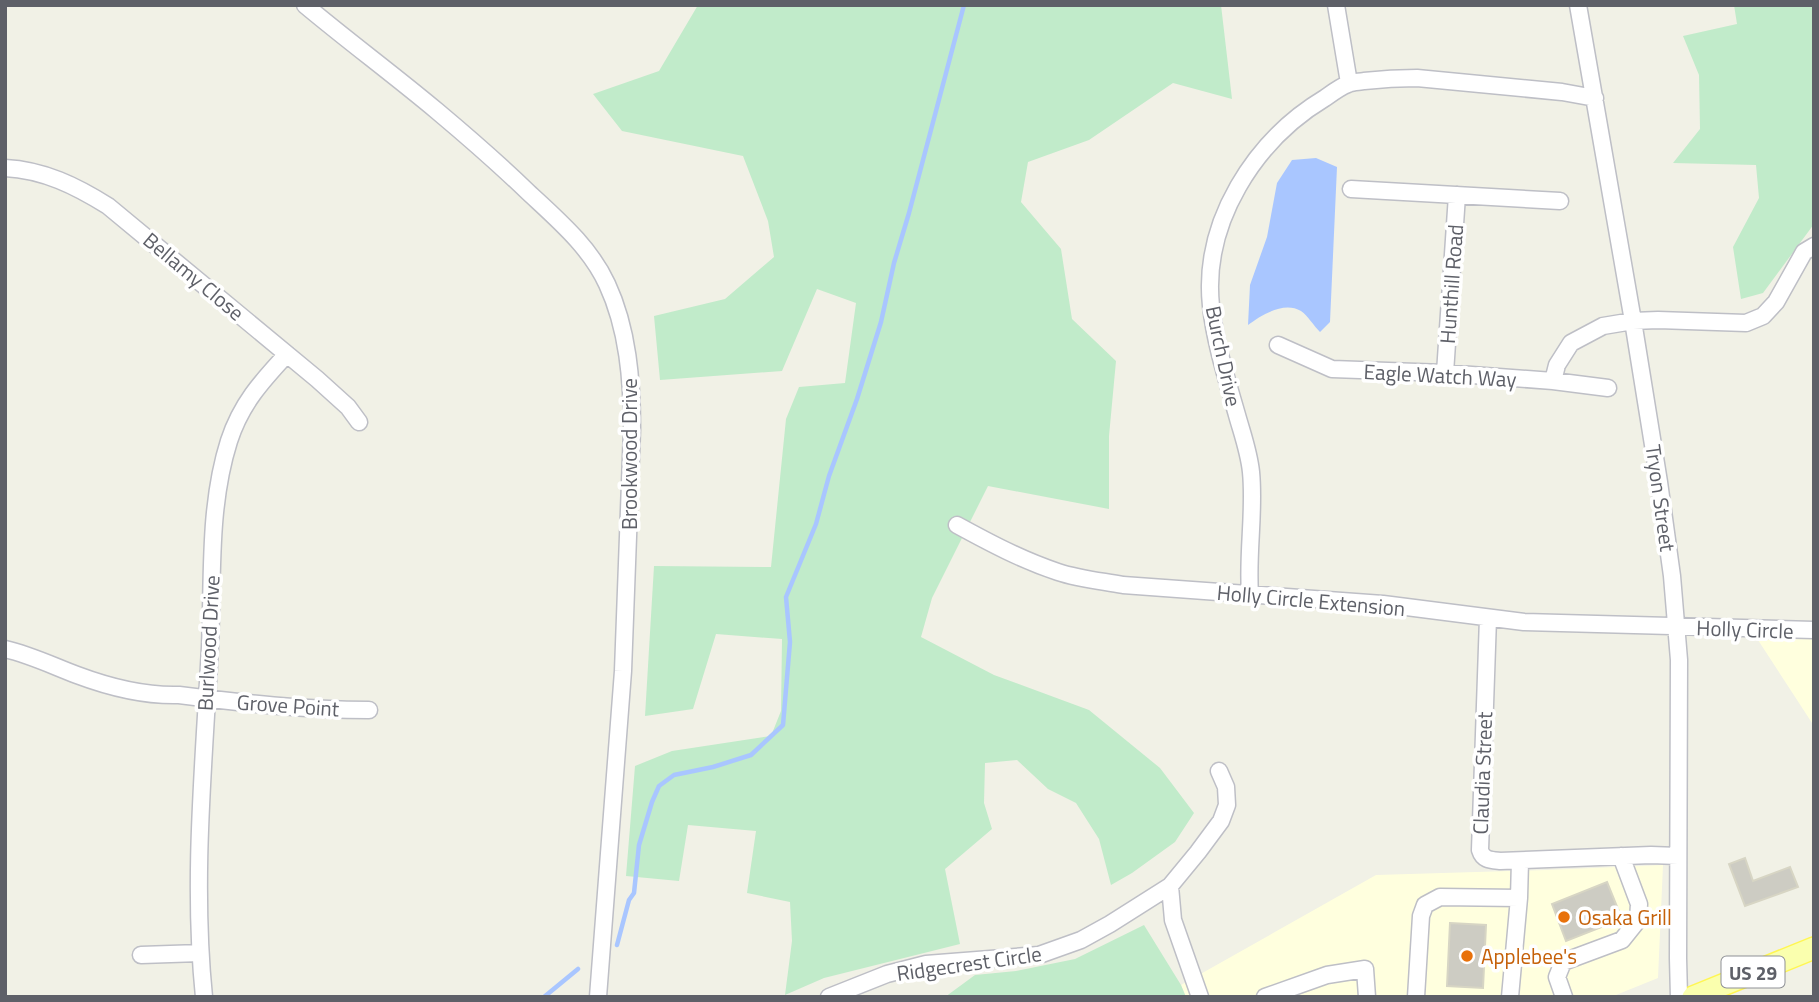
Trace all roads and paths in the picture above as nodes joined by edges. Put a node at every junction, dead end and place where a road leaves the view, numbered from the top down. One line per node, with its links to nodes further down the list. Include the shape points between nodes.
1 (305, 5): 37 (street, Brookwood Drive, via 437,111 567,229 597,266 616,307 629,368 632,429 623,671)
2 (1336, 5): 4 (street)
3 (1578, 5): 5 (street, Tryon Street)
4 (1349, 83): 5 (street, Burch Drive, via 1417,78); 19 (street, Burch Drive, via 1292,121 1258,156 1232,199 1213,256 1213,320 1251,470)
5 (1595, 98): 11 (street, Tryon Street)
6 (5, 168): 13 (street, Bellamy Close, via 36,172 84,190)
7 (1351, 189): 8 (street)
8 (1457, 195): 9 (street); 14 (street, Hunthill Road)
9 (1560, 201)
10 (1814, 246): 11 (street, via 1799,260 1776,303 1753,321)
11 (1633, 321): 15 (street, via 1603,326 1571,343); 21 (street, Tryon Street, via 1661,495)
12 (1278, 345): 14 (street, Eagle Watch Way, via 1332,369)
13 (287, 354): 17 (street, Bellamy Close); 24 (street, Burlwood Drive, via 247,401 224,460 215,517)
14 (1445, 373): 15 (street, Eagle Watch Way)
15 (1553, 381): 16 (street, Eagle Watch Way)
16 (1608, 388)
17 (359, 422)
18 (957, 525): 19 (street, Holly Circle Extension, via 1034,564 1082,578)
19 (1250, 594): 20 (street, Holly Circle Extension)
20 (1488, 618): 21 (street, Holly Circle Extension); 29 (street, Claudia Street, via 1480,850 1488,860)
21 (1676, 627): 22 (street, Holly Circle); 28 (street, Tryon Street)
22 (1814, 630)
23 (5, 649): 24 (street, Grove Point, via 103,684)
24 (206, 699): 25 (street, Grove Point); 33 (street, Burlwood Drive)
25 (369, 710)
26 (1219, 771): 30 (street, Ridgecrest Circle, via 1227,805 1221,821)
27 (1621, 856): 28 (street, Claudia Street); 29 (street, Claudia Street); 44 (street, via 1639,904 1638,920 1622,940 1563,962 1557,977)
28 (1678, 856): 45 (street, Tryon Street)
29 (1520, 860): 31 (street)
30 (1170, 886): 38 (street, Ridgecrest Circle, via 1081,940 1040,955 926,964); 39 (street, via 1173,920)
31 (1519, 898): 35 (street); 42 (street, via 1440,897 1425,905)
32 (1814, 948): 46 (main road, US 29)
33 (200, 953): 34 (street); 36 (street, Burlwood Drive)
34 (141, 955)
35 (1511, 993): 43 (street)
36 (204, 997)
37 (598, 997)
38 (829, 997)
39 (1200, 997)
40 (1265, 997): 41 (street, via 1327,975 1365,969)
41 (1367, 997)
42 (1416, 997)
43 (1494, 997)
44 (1564, 997)
45 (1679, 997)
46 (1693, 997)

